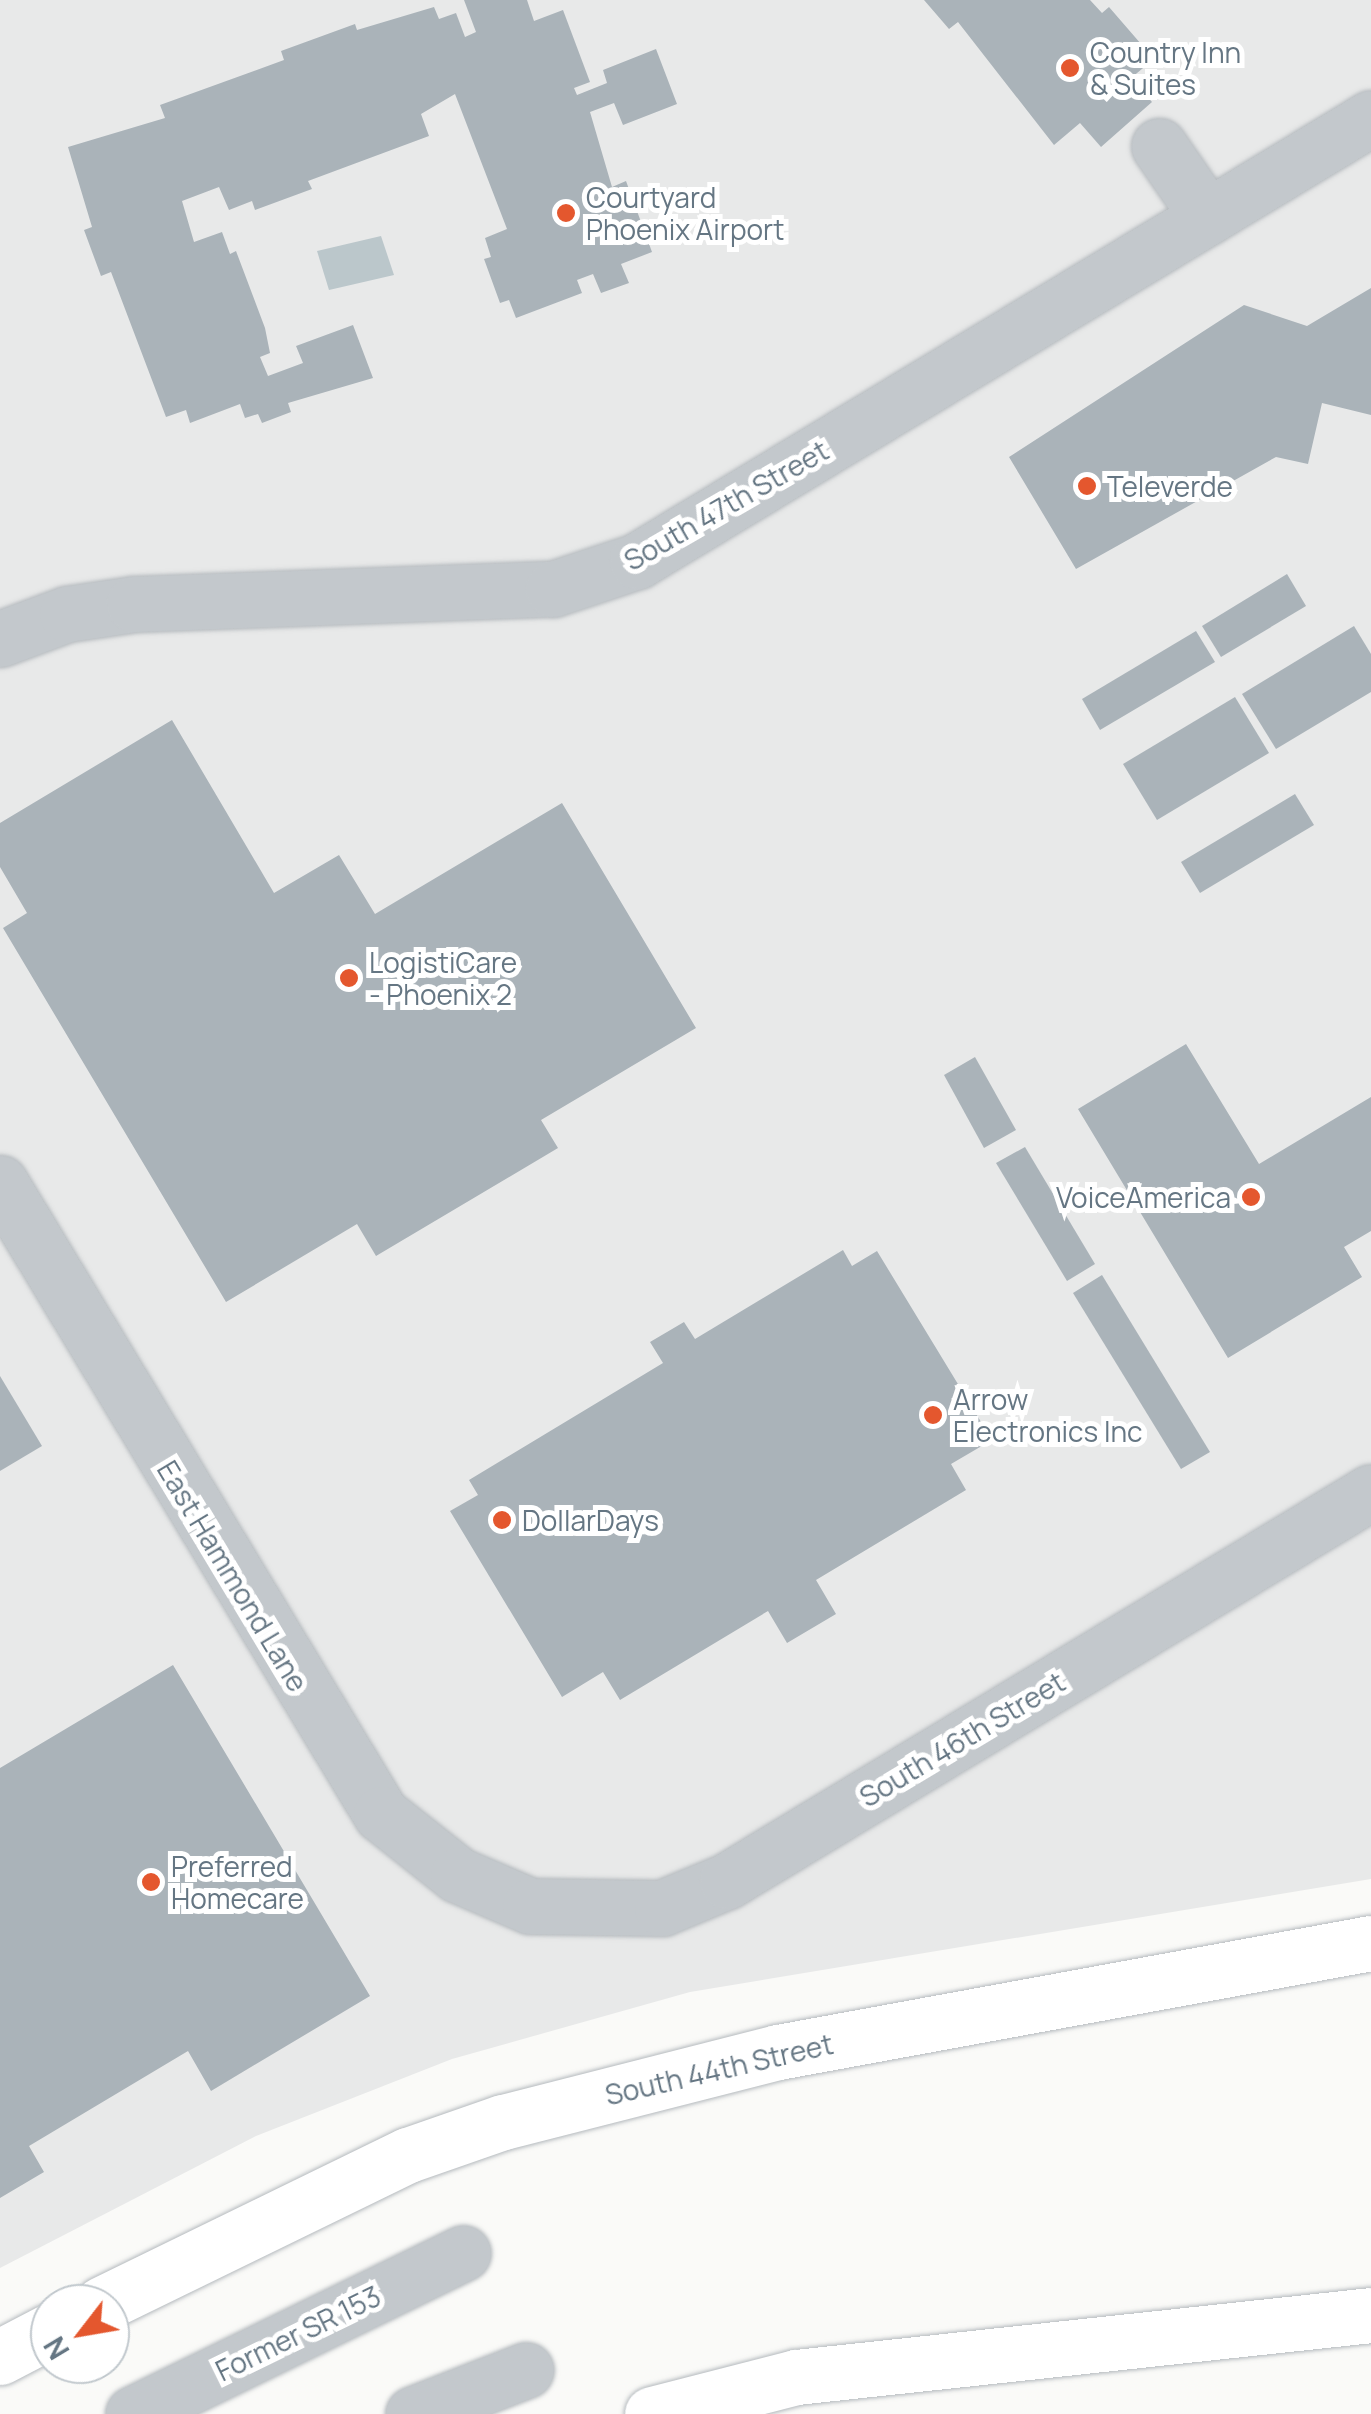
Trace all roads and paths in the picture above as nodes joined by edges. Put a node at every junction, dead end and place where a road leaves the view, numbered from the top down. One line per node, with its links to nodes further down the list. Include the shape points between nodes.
1 (1371, 118): 3 (street, South 47th Street)
2 (1159, 146): 3 (street)
3 (1208, 217): 4 (street, South 47th Street, via 637,561 553,589 134,604 67,614)
4 (0, 639)
5 (0, 1182): 7 (street, East Hammond Lane, via 381,1814 458,1875)
6 (1371, 1492): 7 (street, South 46th Street, via 728,1881 662,1908)
7 (530, 1906)
8 (1371, 1943): 10 (main road, South 44th Street, via 778,2052 503,2122 408,2155)
9 (463, 2253): 15 (street, Former SR 153)
10 (130, 2290)
11 (1371, 2315): 17 (main road, via 796,2378)
12 (30, 2341): 13 (main road)
13 (0, 2357)
14 (526, 2370): 16 (street)
15 (133, 2414)
16 (413, 2414)
17 (652, 2414)

